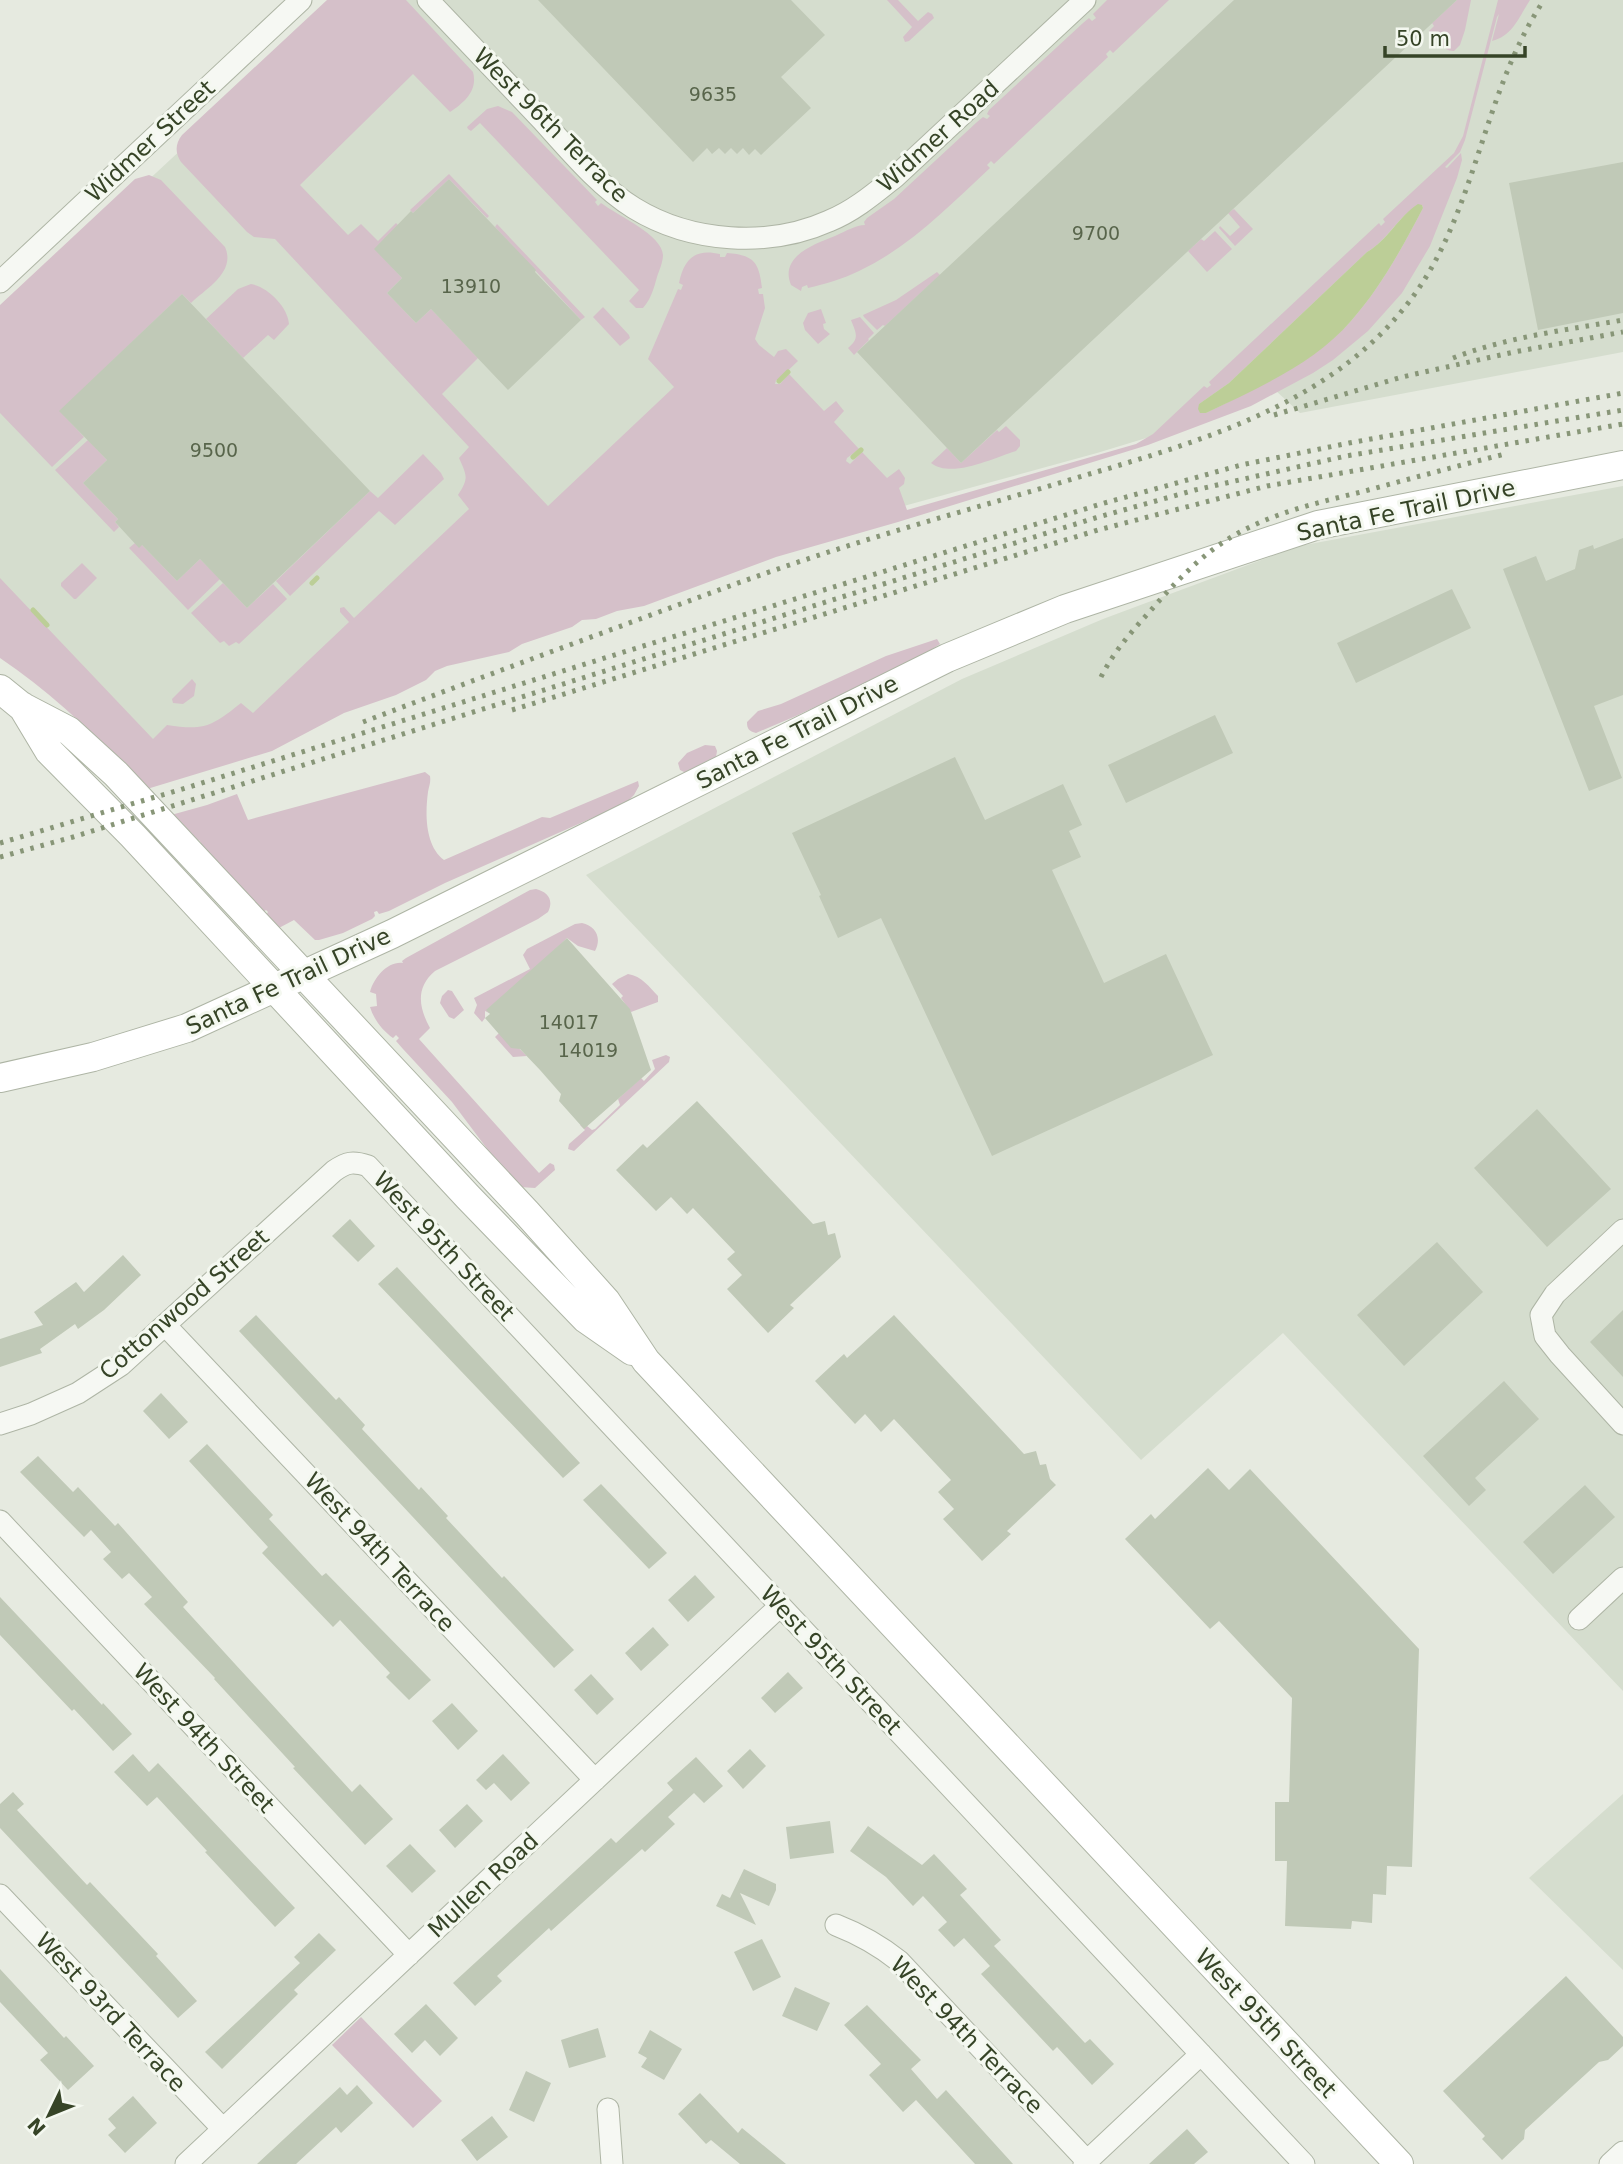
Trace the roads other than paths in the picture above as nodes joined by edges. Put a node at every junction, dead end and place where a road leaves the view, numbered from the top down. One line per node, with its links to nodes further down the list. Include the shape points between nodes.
1 (301, 0): 5 (street, Widmer Street)
2 (428, 0): 4 (street, West 96th Terrace, via 569,150 629,204 682,230)
3 (1085, 0): 4 (street, Widmer Road, via 873,195 808,230)
4 (770, 237)
5 (0, 282)
6 (1623, 465): 8 (main road, Santa Fe Trail Drive, via 1318,525 1024,625 874,693 392,934)
7 (11, 697): 8 (main road, West 95th Street, via 69,731 116,774); 9 (main road, West 95th Street, via 49,751)
8 (302, 974): 9 (main road, Santa Fe Trail Drive); 14 (main road, West 95th Street, via 606,1301)
9 (272, 987): 10 (main road, Santa Fe Trail Drive, via 187,1028 93,1057); 14 (main road, West 95th Street, via 586,1319)
10 (0, 1078)
11 (354, 1162): 13 (street, Cottonwood Street, via 334,1171); 19 (street, West 95th Street, via 368,1166 383,1180)
12 (1623, 1230): 16 (street, via 1555,1294 1541,1315 1552,1346)
13 (165, 1325): 15 (street, Cottonwood Street, via 121,1365 78,1393); 21 (street, West 94th Terrace)
14 (646, 1361): 33 (main road, West 95th Street)
15 (0, 1424)
16 (1623, 1424)
17 (0, 1521): 24 (street, West 94th Street)
18 (1623, 1578): 20 (street)
19 (780, 1606): 21 (street, Mullen Road); 25 (street, West 95th Street)
20 (1579, 1619)
21 (595, 1780): 24 (street, Mullen Road)
22 (0, 1895): 27 (street, West 93rd Terrace)
23 (836, 1925): 29 (street, West 94th Terrace, via 858,1933 898,1961)
24 (409, 1955): 27 (street, Mullen Road)
25 (1200, 2054): 29 (street); 32 (street, West 95th Street)
26 (608, 2109): 31 (street)
27 (223, 2129): 30 (street, Mullen Road)
28 (1623, 2152): 34 (street)
29 (1085, 2163)
30 (186, 2164)
31 (612, 2164)
32 (1304, 2164)
33 (1399, 2164)
34 (1610, 2164)

